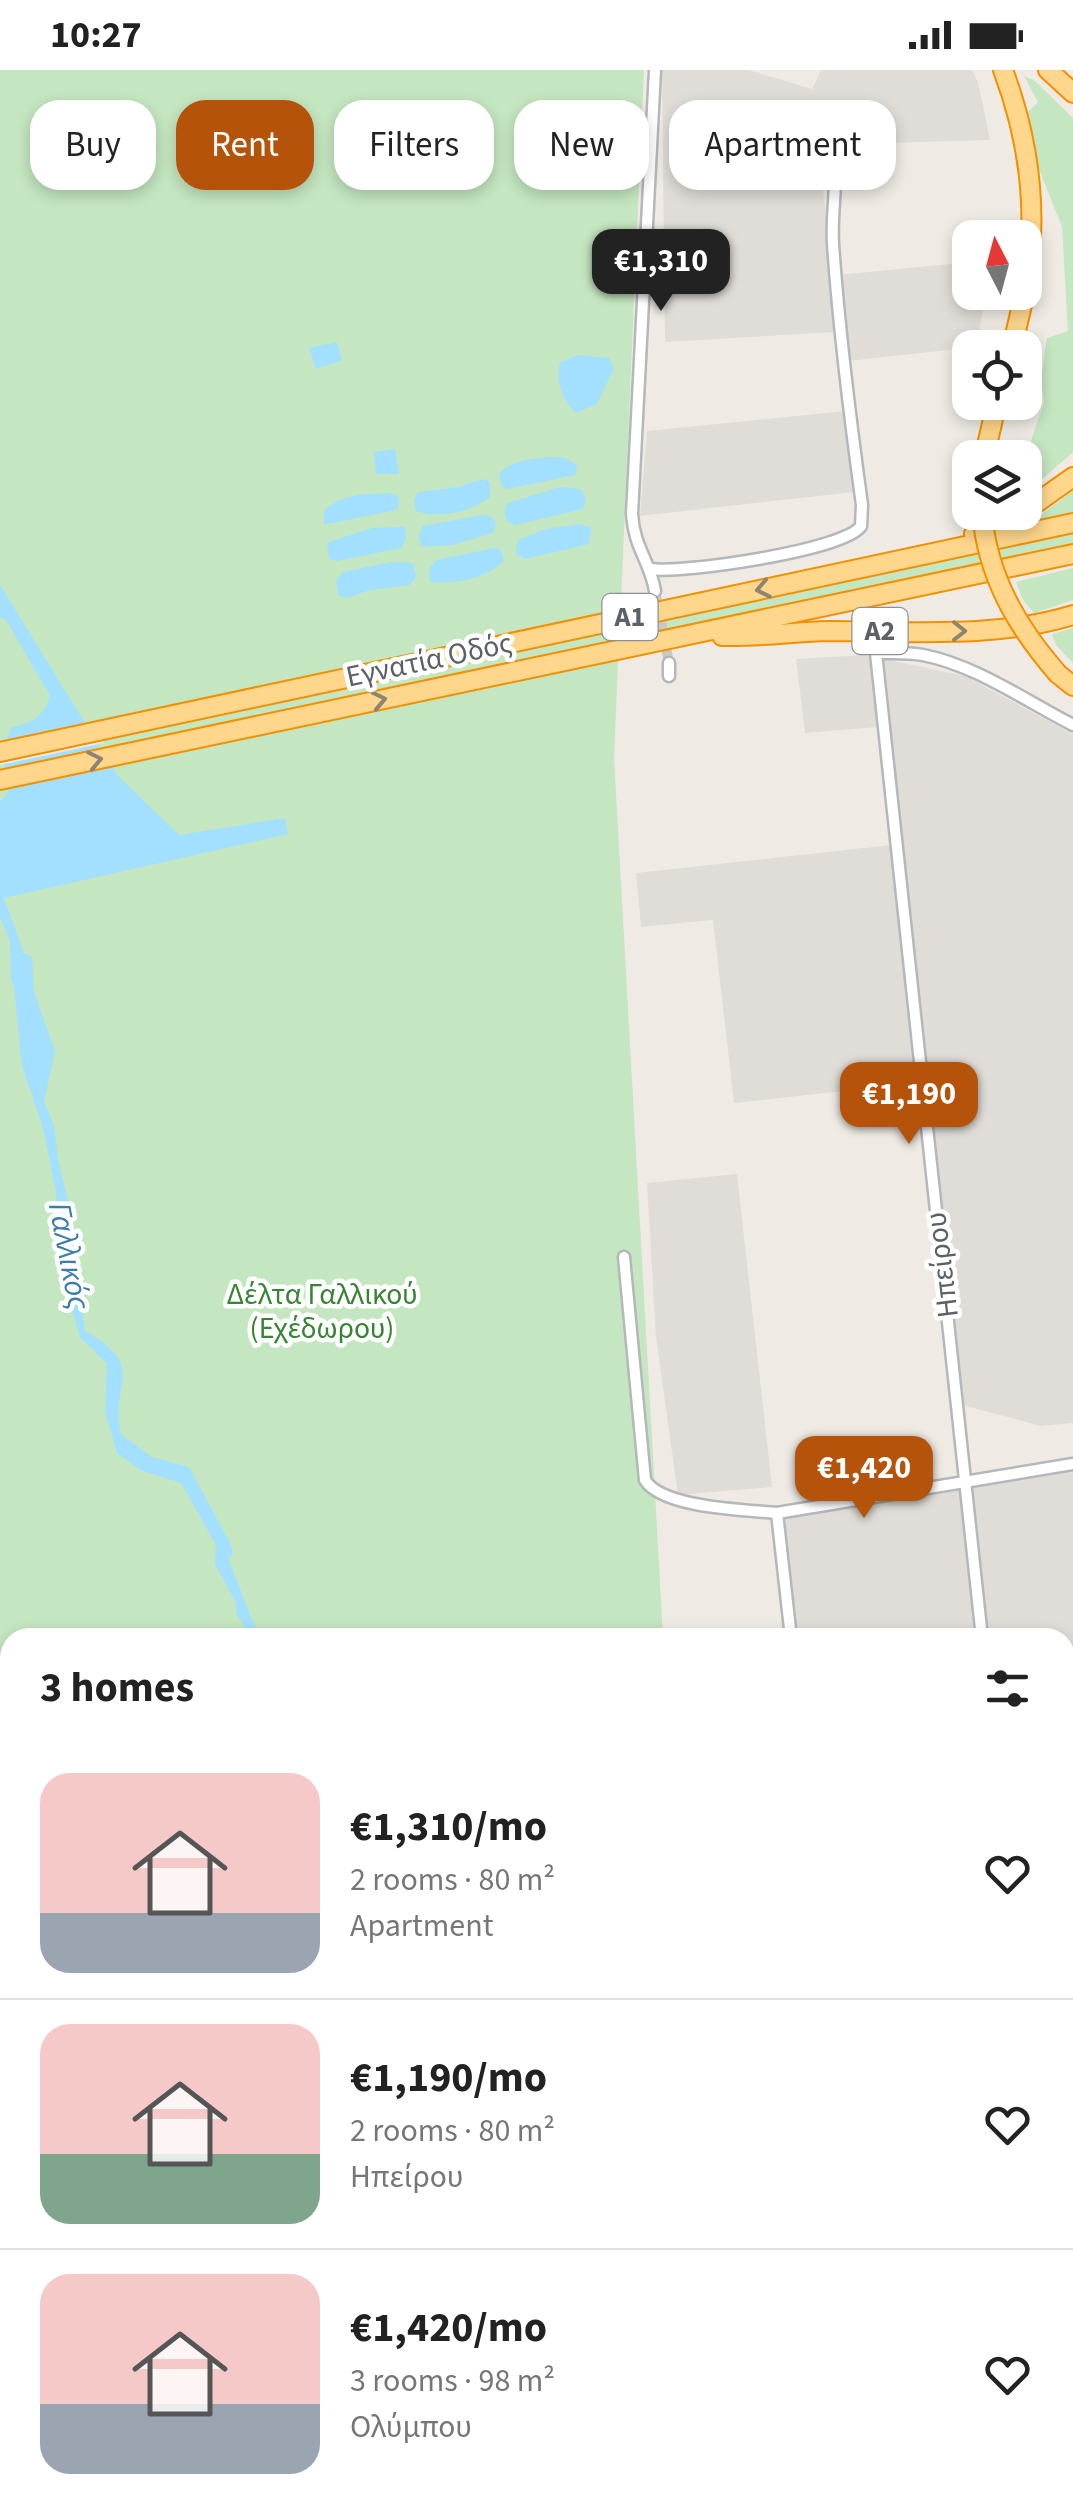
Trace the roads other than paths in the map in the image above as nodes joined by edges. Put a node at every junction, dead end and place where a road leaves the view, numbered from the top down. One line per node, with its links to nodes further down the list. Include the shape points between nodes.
1 (655, 70): 14 (street, via 632,514 637,549)
2 (1003, 70): 6 (highway, via 1023,130)
3 (1048, 70): 4 (highway)
4 (1073, 93)
5 (836, 190): 14 (street, via 832,237 860,526 848,538 802,550)
6 (1032, 220)
7 (1073, 477): 8 (highway, Α2)
8 (1042, 499)
9 (1073, 522): 13 (highway, Α1)
10 (983, 530): 13 (highway, Α2)
11 (984, 530): 20 (highway, bridge, via 1006,602)
12 (1073, 554): 17 (highway, Α1)
13 (859, 568): 22 (highway, Εγνατία Οδός / Α1, one-way to 22)
14 (651, 569): 15 (street)
15 (655, 591)
16 (1073, 616): 17 (highway, Α2, one-way to 16, via 990,630)
17 (686, 636): 23 (highway, Εγνατία Οδός / Α1, one-way to 17)
18 (668, 663): 19 (street)
19 (669, 676)
20 (1066, 680)
21 (1073, 725): 26 (street, Ηπείρου, via 967,670 912,654 876,653)
22 (0, 752)
23 (0, 780)
24 (624, 1257): 27 (street, via 645,1480 657,1494)
25 (1073, 1464): 26 (street)
26 (964, 1482): 27 (street); 29 (street, Ηπείρου)
27 (777, 1513): 28 (street)
28 (789, 1628)
29 (981, 1628)

